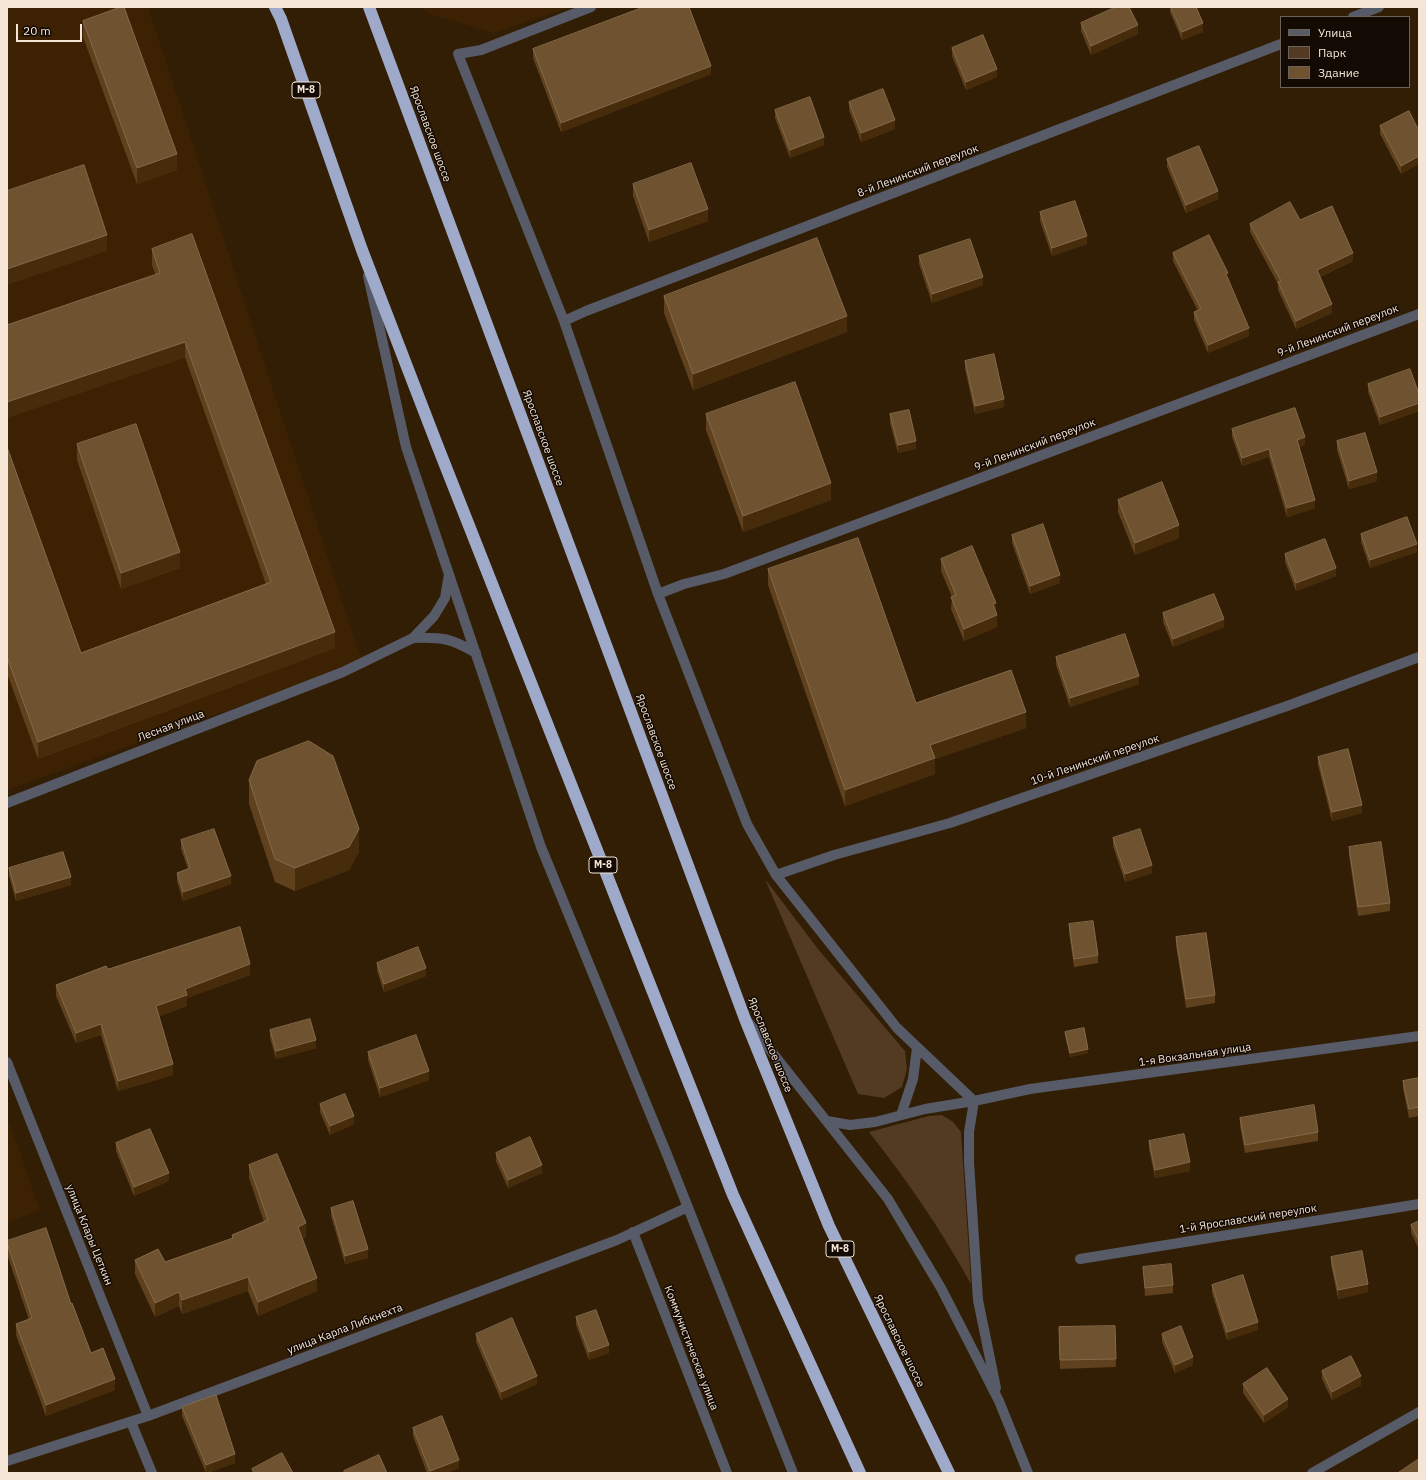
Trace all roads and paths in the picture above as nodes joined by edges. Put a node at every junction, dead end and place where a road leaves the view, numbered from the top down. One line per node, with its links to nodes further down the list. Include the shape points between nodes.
1 (275, 7): 7 (highway, М-8)
2 (369, 7): 17 (highway, Ярославское шоссе / М-8)
3 (591, 7): 9 (street, via 480,50 458,54)
4 (1379, 7): 5 (street)
5 (1355, 16)
6 (1280, 44): 9 (street, 8-й Ленинский переулок, via 594,308)
7 (362, 250): 10 (street, via 406,447); 36 (highway, М-8, via 734,1195)
8 (1419, 314): 11 (street, 9-й Ленинский переулок, via 724,574 684,584)
9 (564, 322): 11 (street)
10 (449, 573): 12 (street, via 441,604 434,616); 13 (street)
11 (658, 594): 16 (street, via 747,824)
12 (413, 638): 13 (street, via 437,637 458,642); 15 (street, Лесная улица, via 343,672)
13 (476, 653): 25 (street, via 541,847)
14 (1419, 657): 16 (street, 10-й Ленинский переулок, via 1287,706 950,823 834,854)
15 (7, 803)
16 (776, 875): 19 (street, via 897,1028)
17 (745, 1018): 23 (street); 37 (highway, Ярославское шоссе / М-8, via 830,1226)
18 (1419, 1036): 21 (street, 1-я Вокзальная улица, via 1043,1087)
19 (917, 1048): 21 (street); 22 (street, via 913,1078)
20 (7, 1062): 30 (street, улица Клары Цеткин)
21 (974, 1101): 22 (street, 1-я Вокзальная улица, via 925,1109); 28 (street, via 969,1132 969,1162 978,1300)
22 (901, 1116): 23 (street, 1-я Вокзальная улица, via 850,1125)
23 (827, 1121): 28 (street, via 888,1199 940,1288)
24 (1419, 1204): 27 (street, 1-й Ярославский переулок)
25 (688, 1207): 26 (street, улица Карла Либкнехта); 35 (street)
26 (633, 1232): 30 (street, улица Карла Либкнехта); 34 (street, Коммунистическая улица)
27 (1080, 1259)
28 (999, 1401): 38 (street)
29 (1419, 1412): 39 (street)
30 (148, 1416): 31 (street, улица Карла Либкнехта)
31 (131, 1422): 32 (street, улица Карла Либкнехта); 33 (street)
32 (7, 1461)
33 (152, 1473)
34 (726, 1473)
35 (792, 1473)
36 (860, 1473)
37 (949, 1473)
38 (1028, 1473)
39 (1312, 1473)

